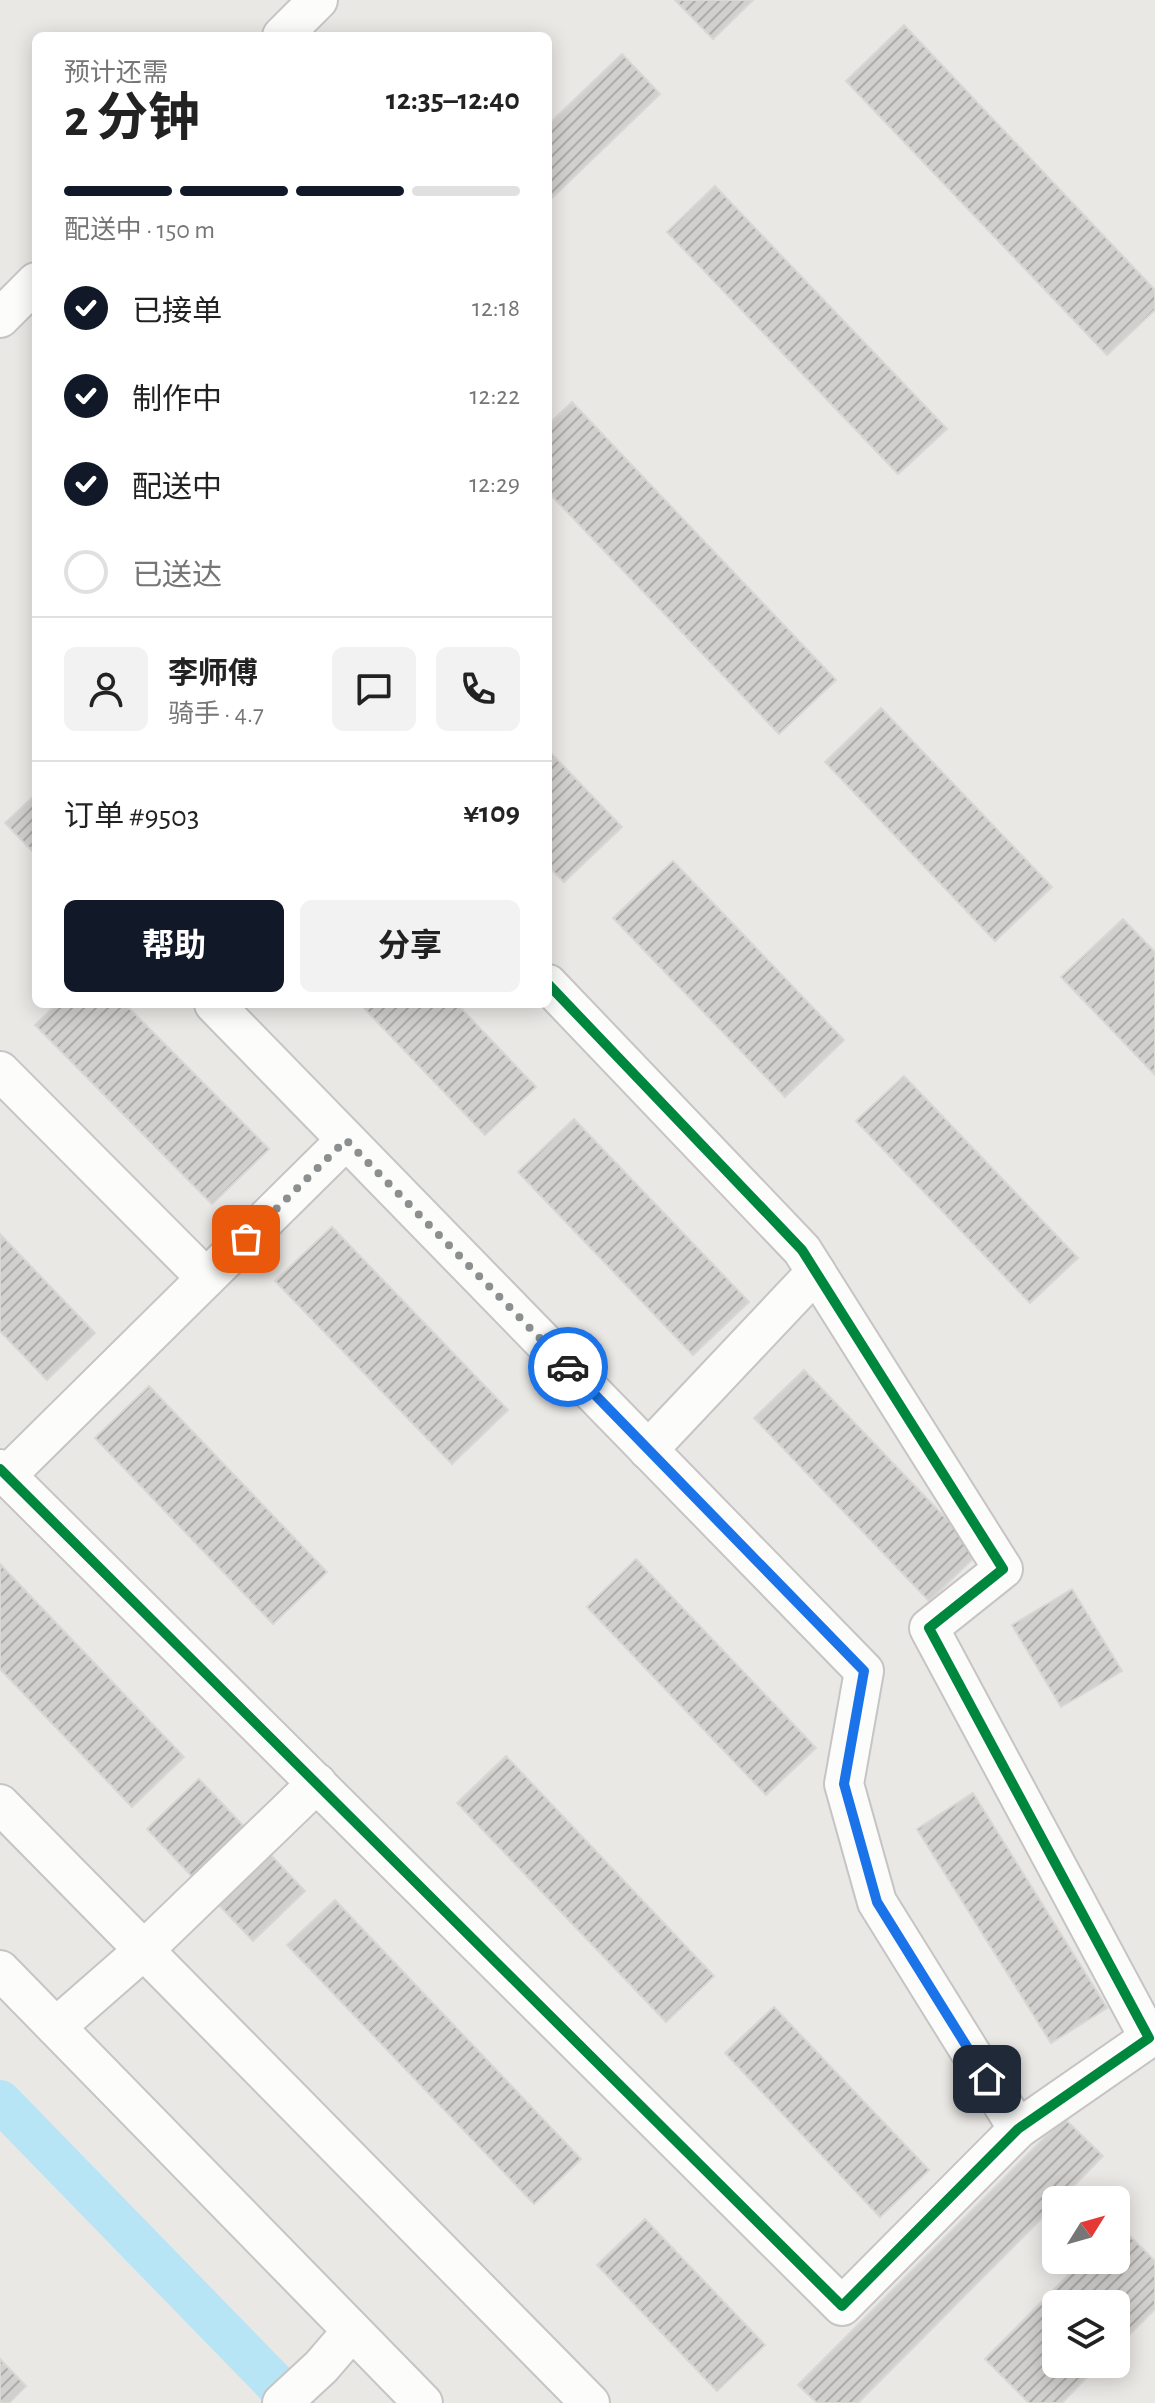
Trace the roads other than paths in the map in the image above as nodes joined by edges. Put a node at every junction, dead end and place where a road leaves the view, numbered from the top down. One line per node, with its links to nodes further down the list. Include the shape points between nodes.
1 (318, 0): 2 (street)
2 (286, 32)
3 (32, 286): 4 (street)
4 (0, 318)
5 (552, 988): 9 (street, via 802,1250)
6 (218, 1008): 8 (street)
7 (0, 1071): 10 (street)
8 (346, 1140): 10 (street); 11 (street)
9 (816, 1272): 11 (street); 18 (street, via 1003,1569 929,1628 1149,2038)
10 (206, 1278): 12 (street)
11 (648, 1450): 18 (street, via 864,1671 844,1784 877,1902)
12 (3, 1472): 13 (street)
13 (317, 1783): 15 (street); 18 (street, via 842,2306)
14 (0, 1804): 15 (street)
15 (144, 1950): 17 (street); 22 (street)
16 (0, 1970): 17 (street)
17 (56, 2027): 19 (street)
18 (1018, 2129)
19 (352, 2331): 20 (street); 21 (street)
20 (282, 2403)
21 (423, 2403)
22 (590, 2403)

